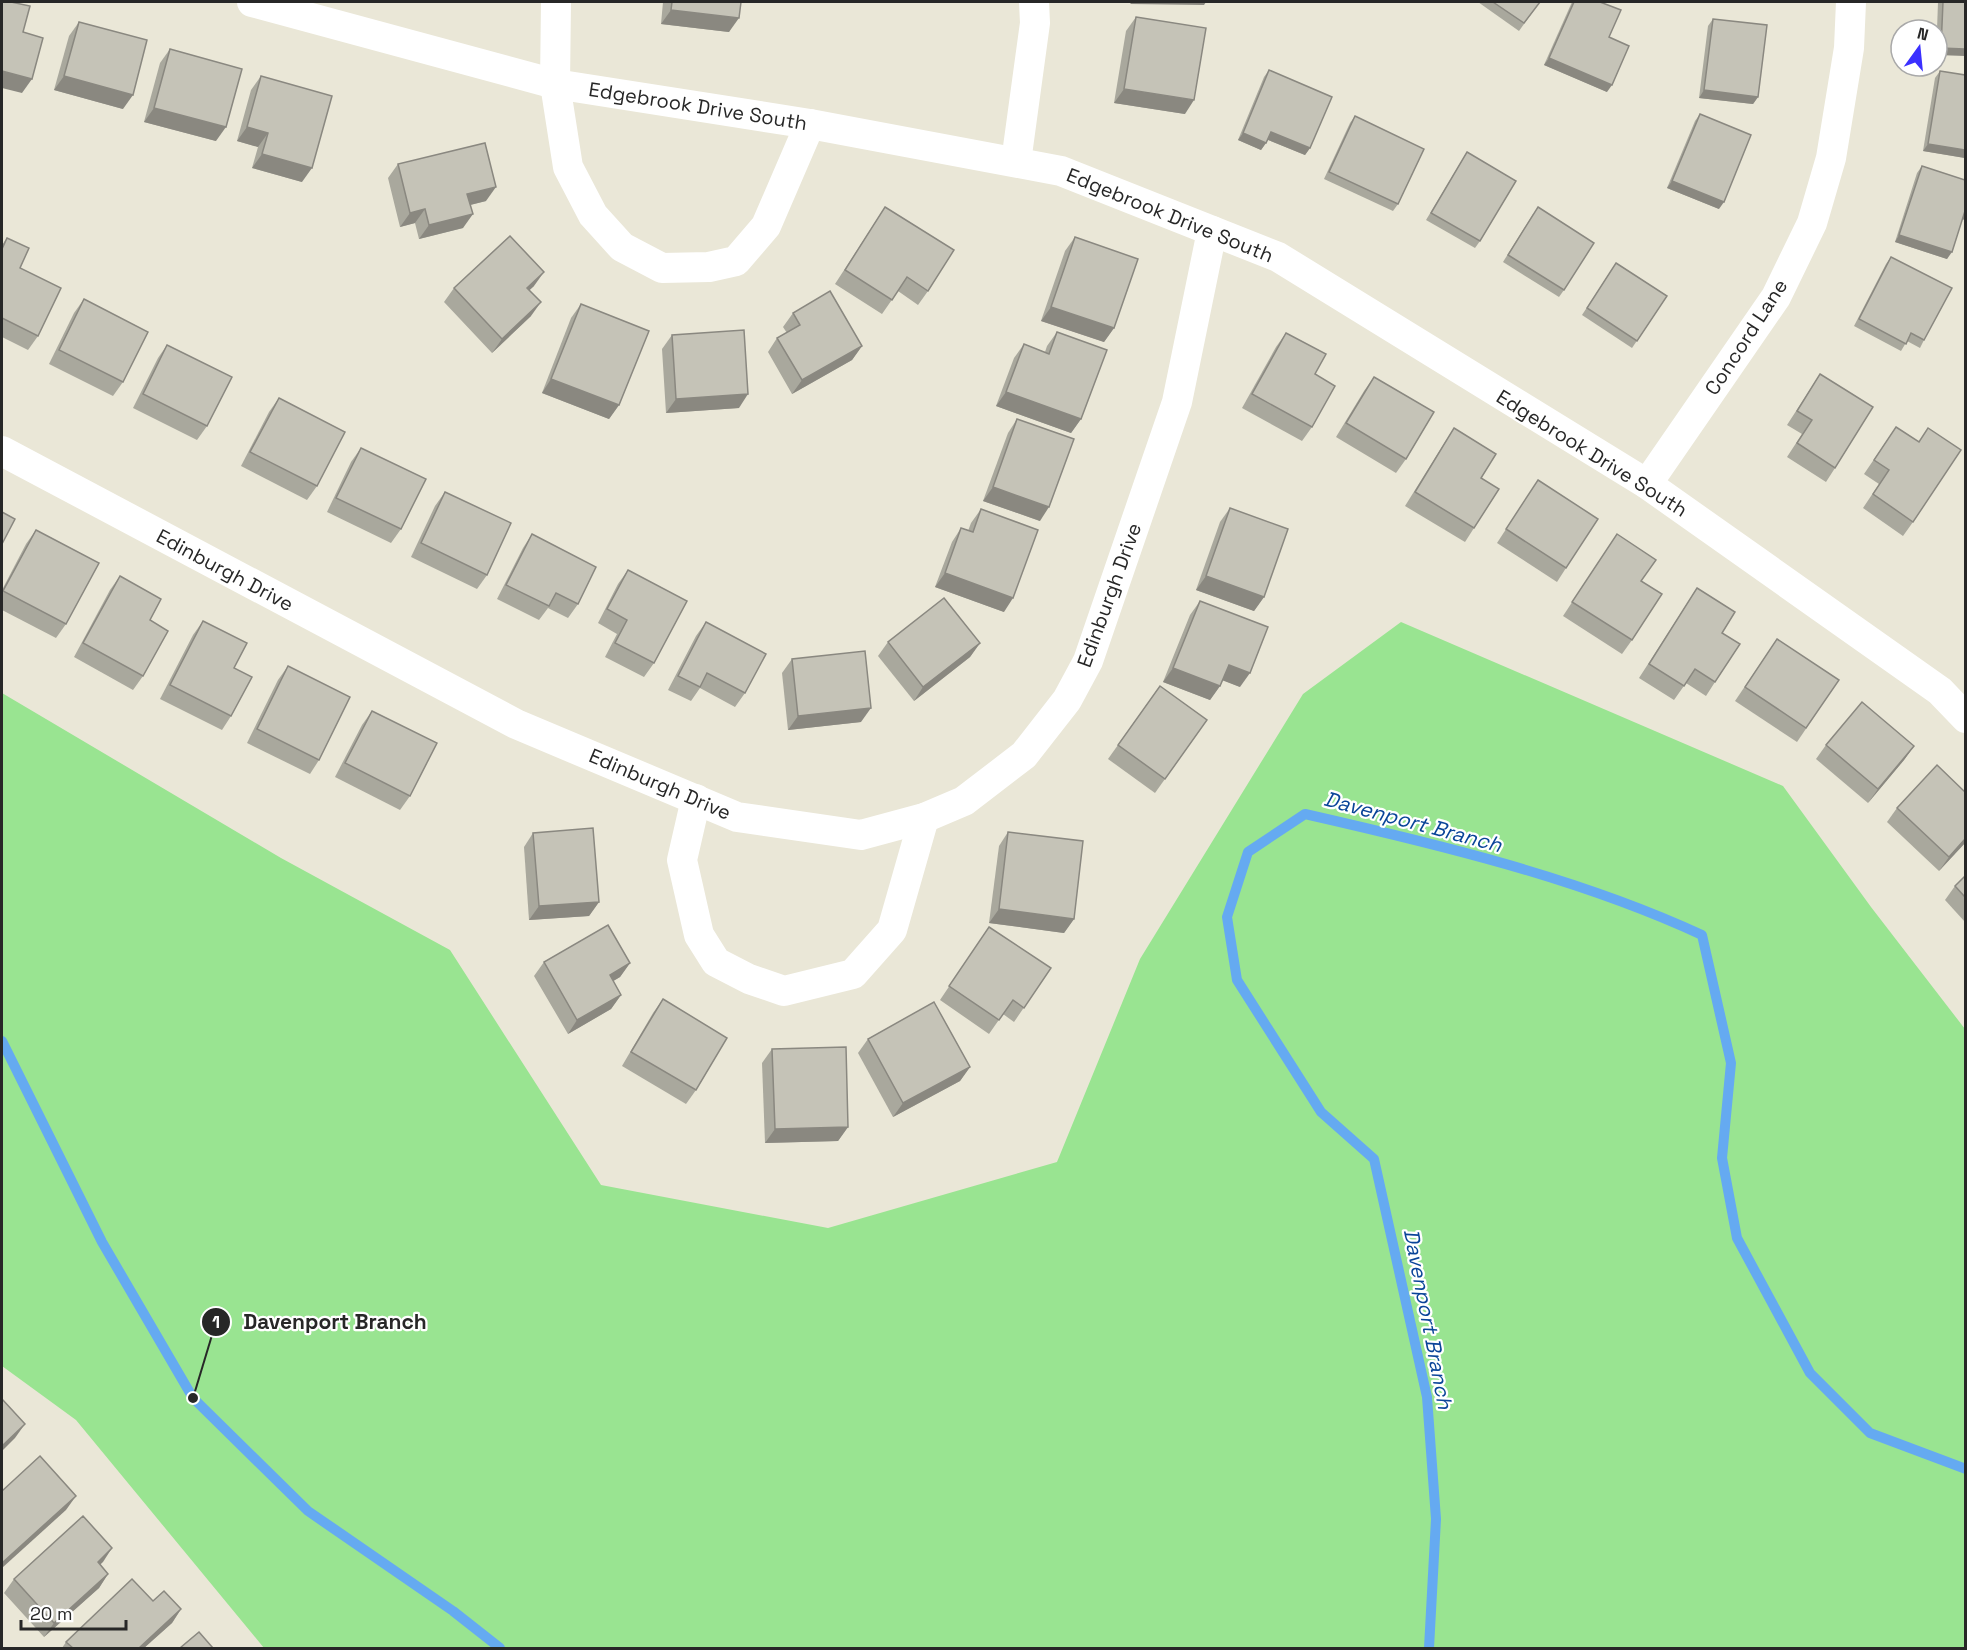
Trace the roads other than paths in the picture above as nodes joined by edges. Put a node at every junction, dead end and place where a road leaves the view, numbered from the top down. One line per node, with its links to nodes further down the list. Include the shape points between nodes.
1 (252, 2): 5 (street, Edgebrook Drive South)
2 (556, 2): 6 (street)
3 (1034, 2): 8 (street, via 1035,23)
4 (1851, 2): 11 (street, Concord Lane, via 1849,48 1831,158 1812,223 1776,297)
5 (324, 12): 6 (street, Edgebrook Drive South)
6 (555, 84): 7 (street, Edgebrook Drive South); 7 (street, via 568,167 593,216 622,248 662,268 709,267 736,261 766,226)
7 (810, 124): 8 (street, Edgebrook Drive South)
8 (1016, 162): 9 (street, Edgebrook Drive South, via 1061,171)
9 (1212, 231): 11 (street, Edgebrook Drive South, via 1278,257); 14 (street, Edinburgh Drive, via 1177,402 1088,661 1067,700 1024,754 964,801)
10 (2, 451): 13 (street, Edinburgh Drive, via 516,724)
11 (1647, 484): 12 (street, Edgebrook Drive South, via 1940,691)
12 (1965, 718)
13 (696, 799): 14 (street, Edinburgh Drive, via 737,817 861,835); 14 (street, via 682,860 699,935 716,962 784,991 853,974 892,930)
14 (924, 818)

